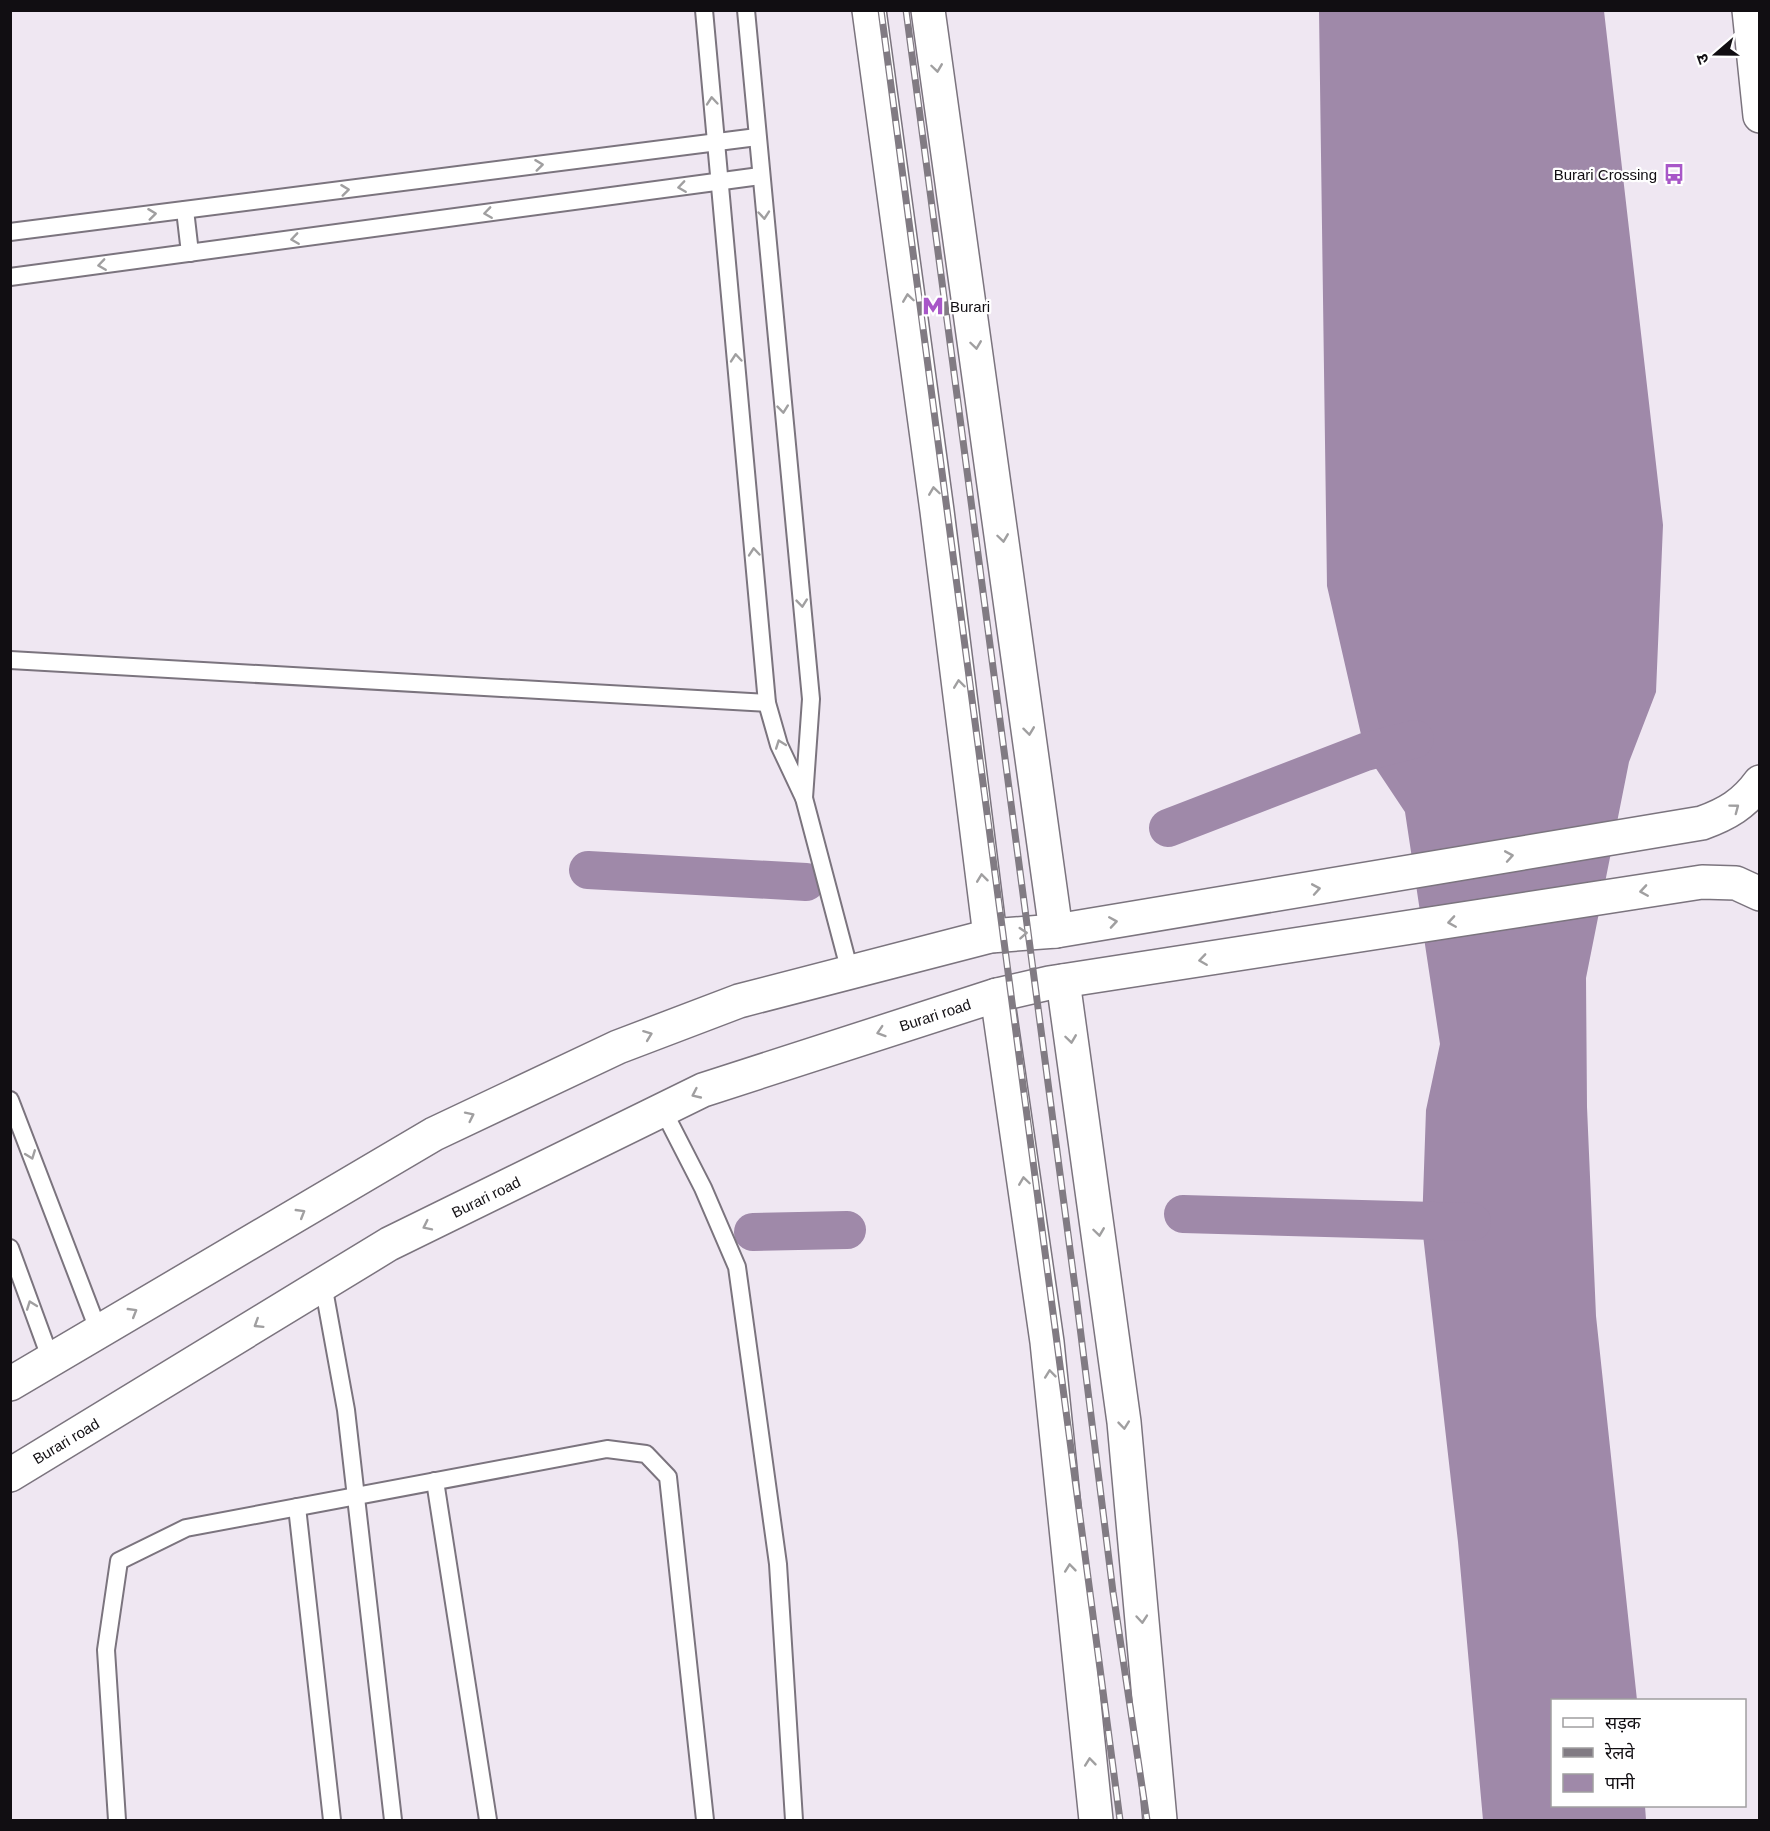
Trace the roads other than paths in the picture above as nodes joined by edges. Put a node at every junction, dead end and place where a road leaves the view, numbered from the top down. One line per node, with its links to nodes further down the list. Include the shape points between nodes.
1 (704, 10): 8 (lane, one-way to 1)
2 (746, 10): 7 (lane)
3 (869, 10): 21 (main road, one-way to 3)
4 (928, 10): 20 (main road, one-way to 20)
5 (1749, 10): 6 (main road)
6 (1760, 116)
7 (757, 137): 8 (lane); 9 (lane)
8 (716, 143): 10 (lane); 11 (lane, one-way to 8)
9 (760, 176): 10 (lane); 18 (lane, one-way to 18, via 811,699)
10 (719, 182): 13 (lane, one-way to 13); 16 (lane, one-way to 10)
11 (185, 210): 12 (lane, one-way to 11); 13 (lane)
12 (10, 232)
13 (190, 253): 14 (lane, one-way to 14)
14 (10, 277)
15 (10, 660): 16 (lane)
16 (767, 703): 18 (lane, one-way to 16, via 779,745)
17 (1760, 782): 20 (main road, one-way to 17, via 1702,823 1727,814 1749,798)
18 (804, 798): 22 (lane)
19 (1760, 894): 23 (main road, Burari road, one-way to 23, via 1736,883 1702,882)
20 (1056, 931): 21 (main road, one-way to 20)
21 (990, 936): 22 (main road)
22 (850, 972): 29 (main road, one-way to 22, via 434,1134 522,1091 618,1047 739,1001)
23 (1063, 981): 24 (main road, Burari road); 43 (main road, one-way to 43, via 1124,1422)
24 (997, 995): 26 (main road, Burari road, one-way to 26, via 703,1090); 42 (main road, one-way to 24, via 1047,1342)
25 (10, 1100): 29 (lane, one-way to 29)
26 (663, 1110): 28 (main road, Burari road, one-way to 28, via 389,1244); 41 (lane, via 737,1267 778,1564)
27 (10, 1248): 30 (lane, one-way to 27)
28 (323, 1284): 32 (main road, Burari road, one-way to 32); 34 (lane)
29 (99, 1332): 30 (main road)
30 (51, 1360): 31 (main road)
31 (10, 1384)
32 (10, 1475)
33 (435, 1481): 34 (lane); 39 (lane); 40 (lane, via 607,1449 646,1454 668,1477)
34 (355, 1496): 35 (lane); 38 (lane)
35 (297, 1508): 36 (lane, via 186,1528 119,1562 106,1650); 37 (lane)
36 (117, 1821)
37 (332, 1821)
38 (393, 1821)
39 (488, 1821)
40 (705, 1821)
41 (794, 1821)
42 (1096, 1821)
43 (1160, 1821)

